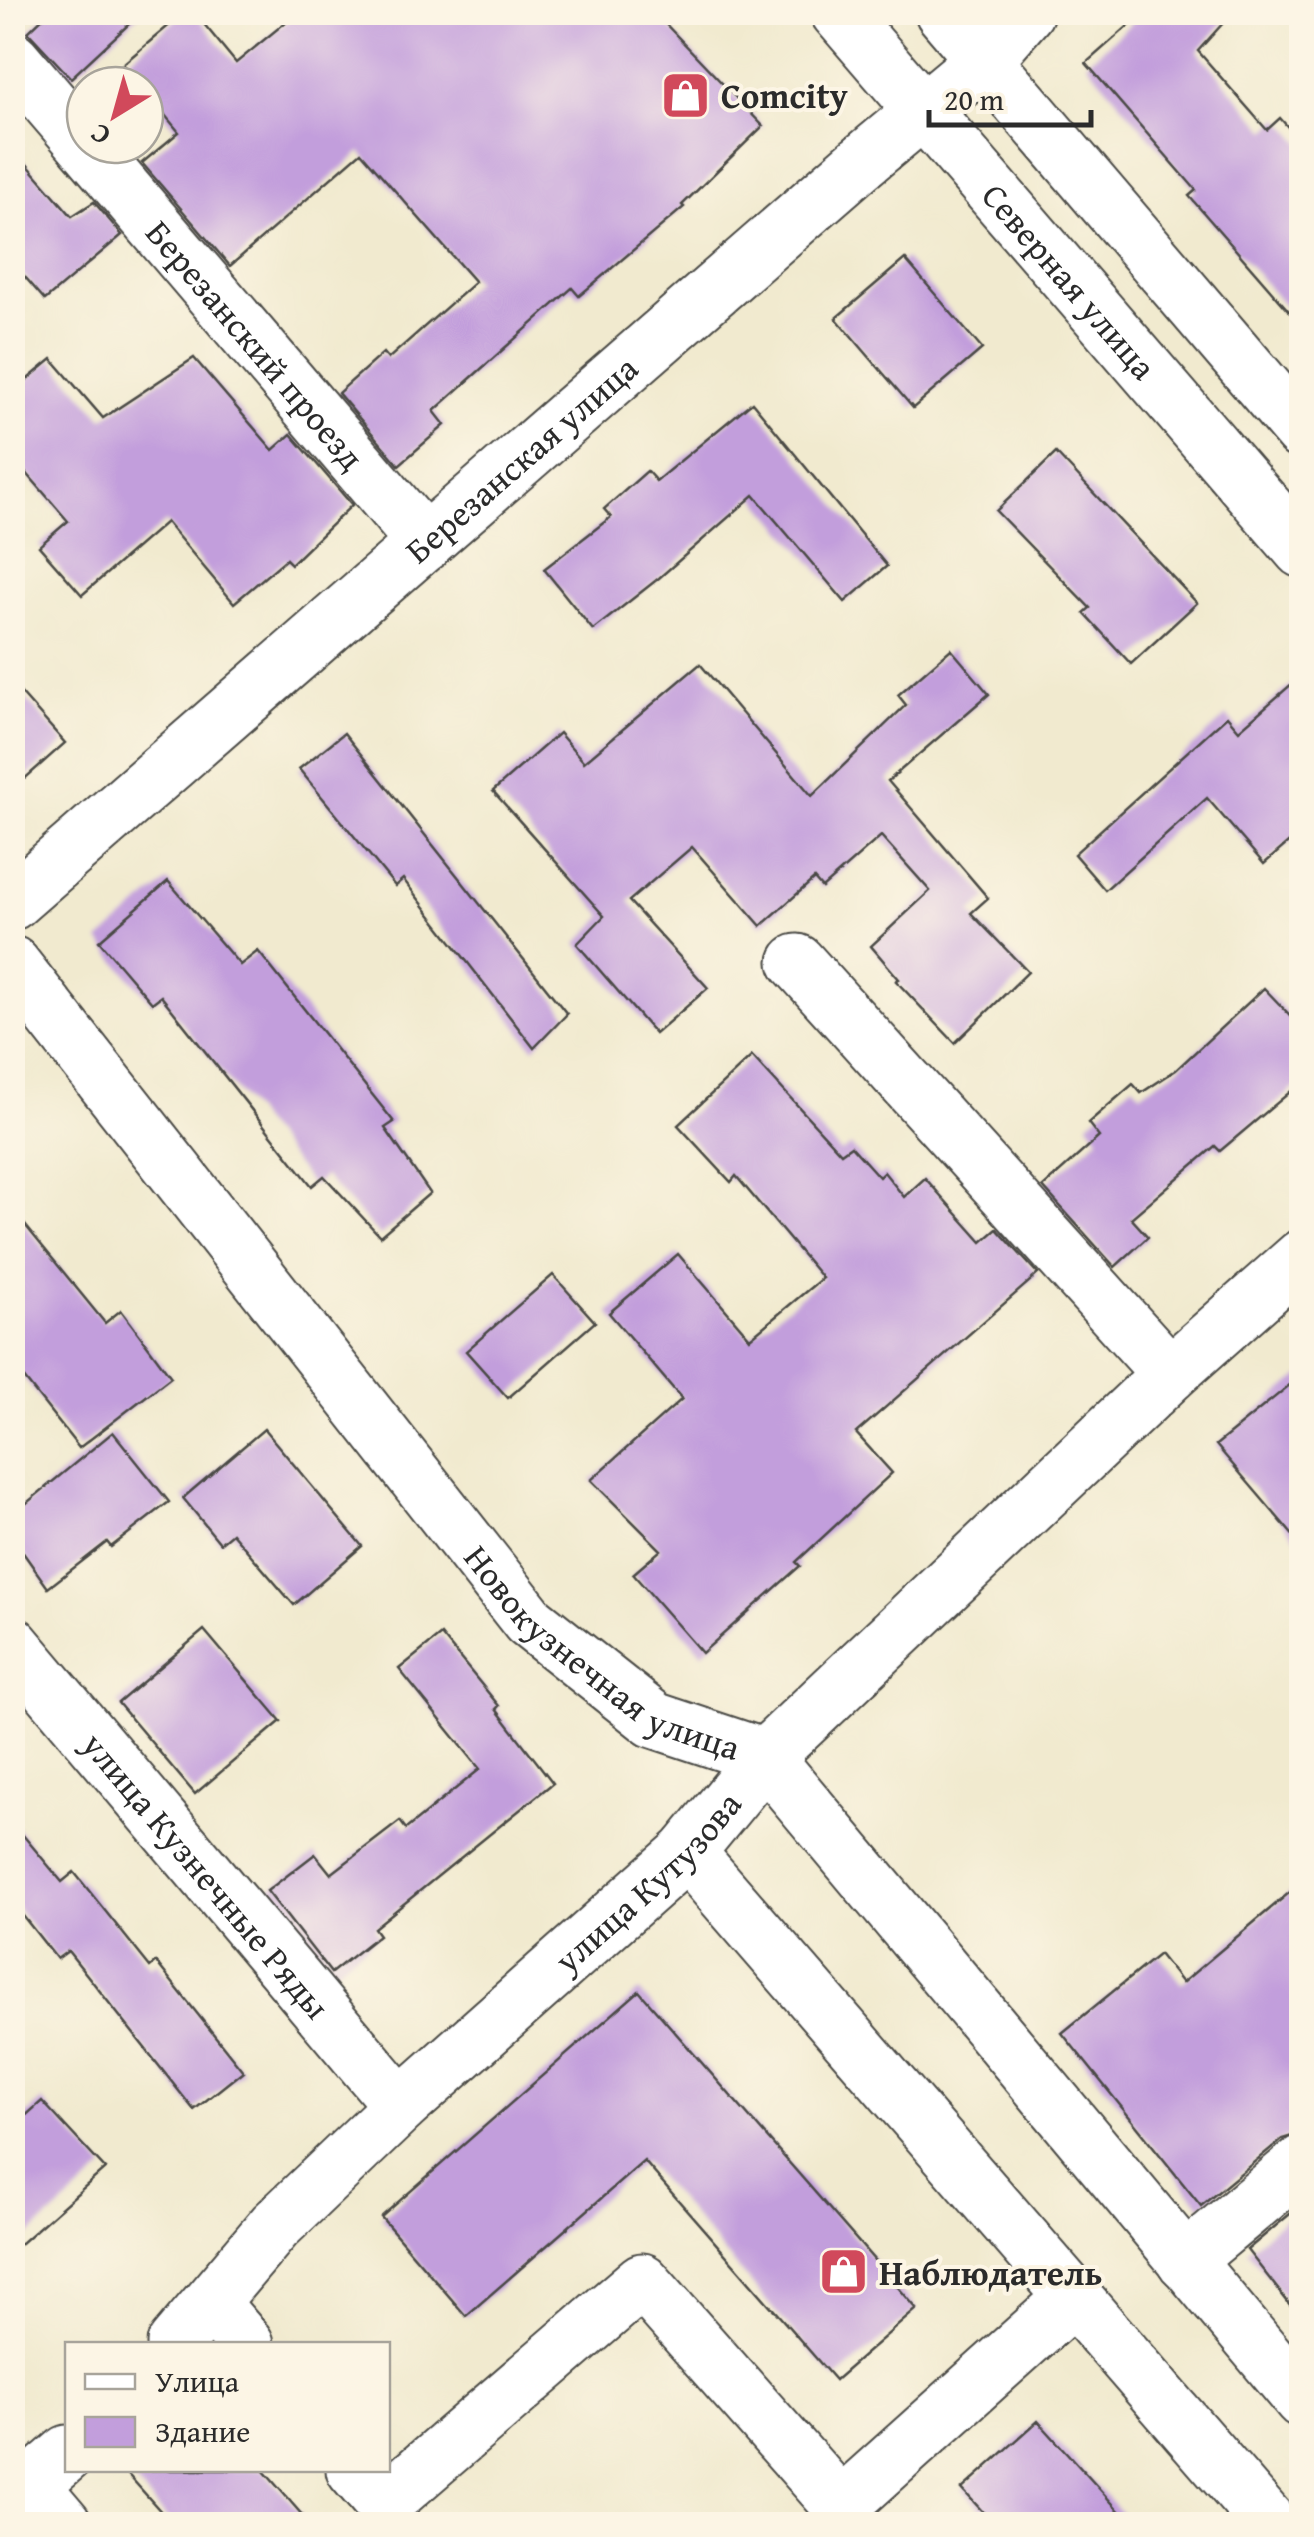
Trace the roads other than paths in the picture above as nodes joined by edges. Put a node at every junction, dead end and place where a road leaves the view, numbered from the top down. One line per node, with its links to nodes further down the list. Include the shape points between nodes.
1 (838, 12): 6 (street, Северная улица)
2 (943, 12): 5 (street)
3 (1026, 12): 5 (street, Березанская улица)
4 (12, 58): 7 (street, Березанский проезд)
5 (984, 60): 6 (street, Березанская улица); 9 (street)
6 (924, 113): 10 (street, Березанская улица); 11 (street, Северная улица)
7 (65, 120)
8 (104, 165): 10 (street, Березанский проезд)
9 (1302, 432)
10 (425, 543): 12 (street, Березанская улица)
11 (1302, 550)
12 (12, 902)
13 (797, 962): 16 (street)
14 (12, 964): 18 (street, Новокузнечная улица, via 528,1621 654,1720)
15 (1302, 1258): 16 (street, улица Кутузова)
16 (1170, 1374): 18 (street, улица Кутузова)
17 (12, 1644): 20 (street, улица Кузнечные Ряды)
18 (764, 1756): 19 (street, улица Кутузова); 22 (street, Новокузнечная улица)
19 (687, 1852): 20 (street, улица Кутузова); 23 (street)
20 (401, 2106): 24 (street, улица Кутузова, via 275,2226)
21 (1302, 2163): 22 (street)
22 (1186, 2261): 27 (street, Новокузнечная улица)
23 (1074, 2296): 28 (street, via 842,2506 642,2281); 29 (street)
24 (211, 2304): 25 (street, улица Кутузова); 26 (street)
25 (177, 2342)
26 (244, 2342)
27 (1302, 2400)
28 (379, 2499)
29 (1270, 2524)

